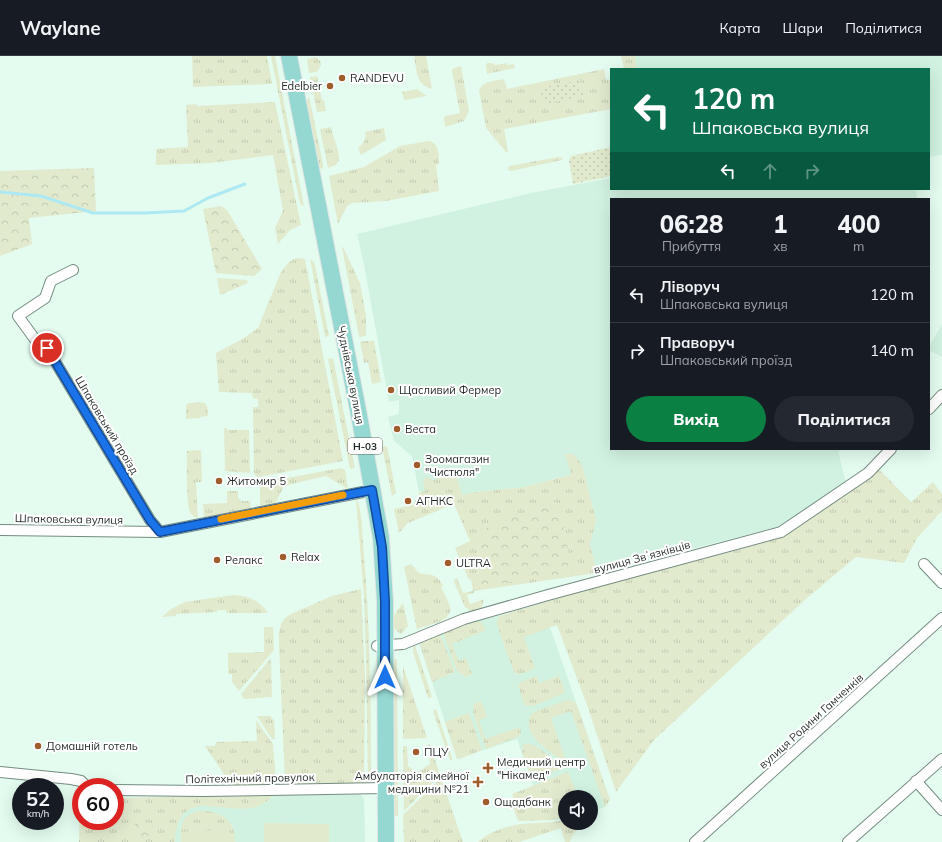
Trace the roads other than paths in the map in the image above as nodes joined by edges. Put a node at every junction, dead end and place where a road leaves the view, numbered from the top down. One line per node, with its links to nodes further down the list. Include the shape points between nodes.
1 (282, 56): 7 (main road, Чуднівська вулиця / Н-03)
2 (289, 56): 7 (main road, Чуднівська вулиця / Н-03)
3 (73, 270): 9 (street, Шпаковський проїзд, via 51,281 45,298 18,316 34,338 47,348 150,520)
4 (942, 395): 5 (street)
5 (930, 408)
6 (890, 450): 13 (street, вулиця Звʼязківців, via 868,473 781,532 548,595 464,620 403,644)
7 (369, 491): 9 (street, Шпаковська вулиця); 13 (main road, Чуднівська вулиця / Н-03, via 382,547 385,601)
8 (0, 530): 9 (street, Шпаковська вулиця)
9 (160, 532)
10 (924, 564): 11 (street)
11 (942, 583)
12 (942, 618): 23 (street, вулиця Родини Гамченків)
13 (381, 646): 18 (main road, Чуднівська вулиця / Н-03)
14 (942, 759): 17 (street)
15 (0, 772): 16 (street)
16 (72, 779)
17 (916, 781): 20 (street); 24 (street)
18 (382, 788): 19 (street, Політехнічний провулок); 21 (main road, Чуднівська вулиця / Н-03); 22 (main road, Чуднівська вулиця / Н-03)
19 (124, 790)
20 (942, 810)
21 (379, 842)
22 (386, 842)
23 (695, 842)
24 (848, 842)

